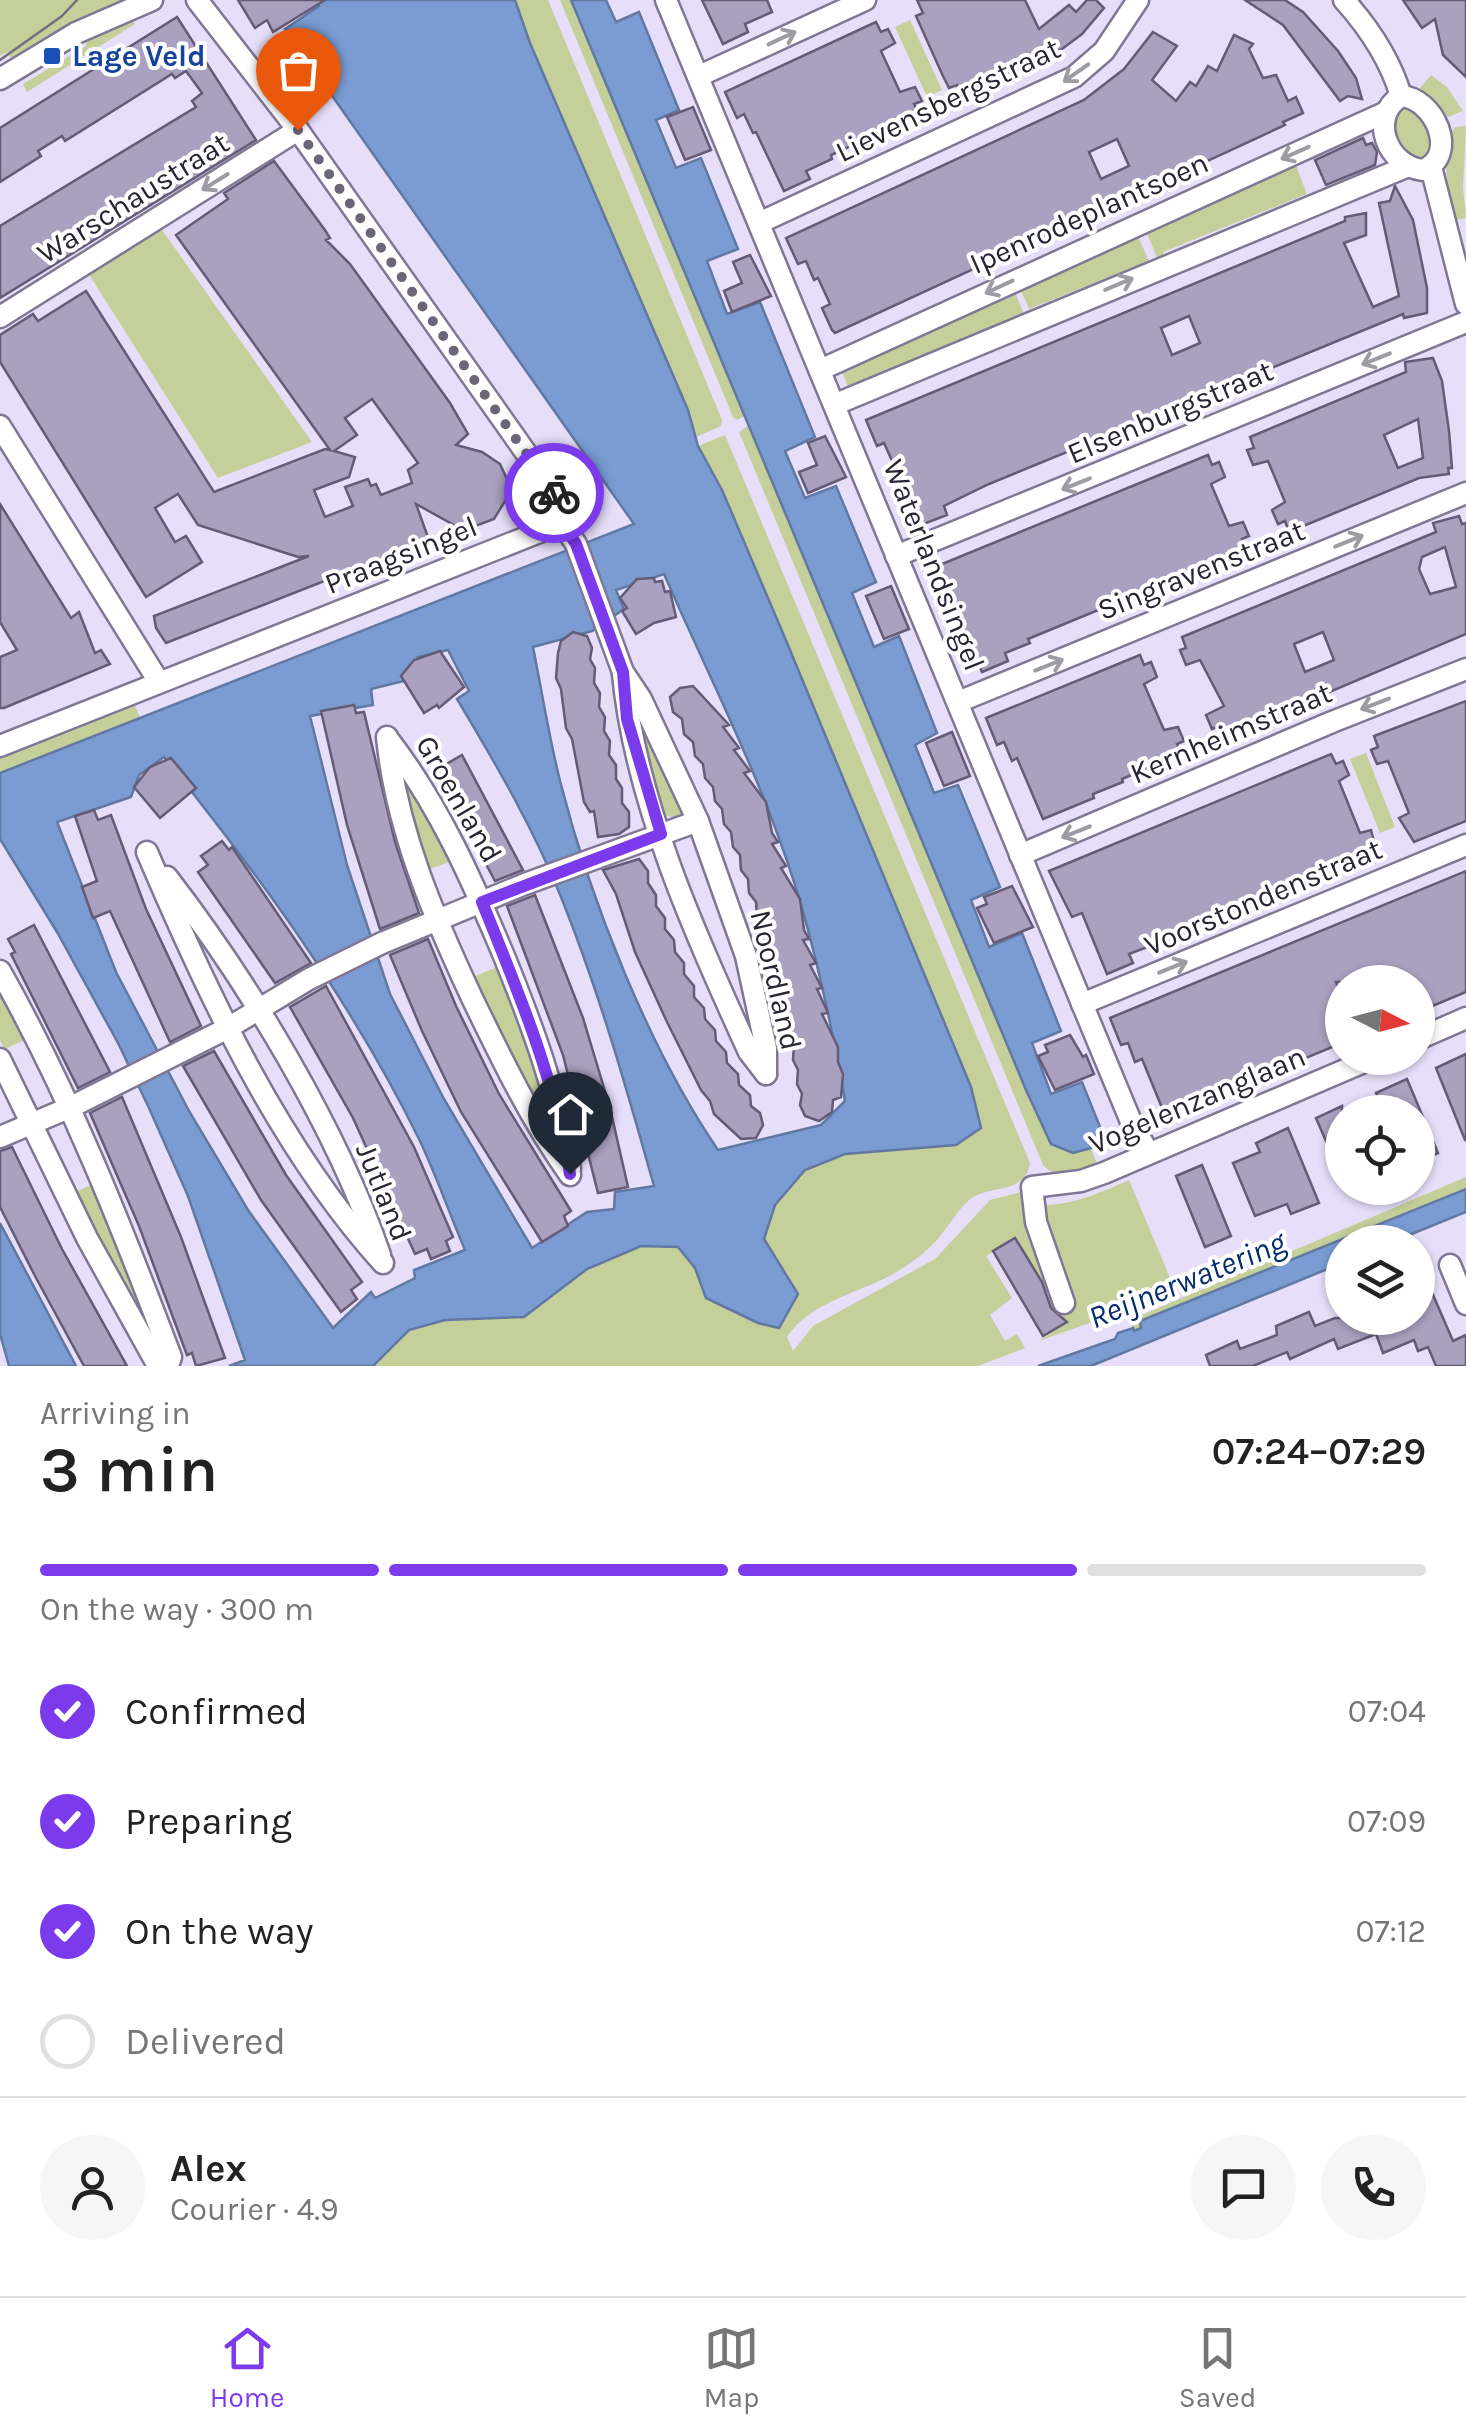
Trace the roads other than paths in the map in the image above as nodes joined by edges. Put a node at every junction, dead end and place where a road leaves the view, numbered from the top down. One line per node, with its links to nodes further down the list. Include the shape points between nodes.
1 (152, 0): 8 (street, via 76,33)
2 (197, 0): 11 (street)
3 (666, 0): 7 (street, Waterlandsingel)
4 (864, 0): 7 (street, one-way to 4)
5 (1138, 0): 14 (street, Lievensbergstraat, one-way to 14, via 1104,51 1074,76)
6 (1344, 0): 9 (street, via 1393,69)
7 (698, 76): 14 (street, Waterlandsingel)
8 (0, 79)
9 (1401, 96): 10 (street); 13 (street, via 1424,103 1434,116 1440,147)
10 (1384, 113): 12 (street, via 1386,138); 18 (street, Ipenrodeplantsoen, one-way to 18)
11 (298, 130): 16 (street, Warschaustraat, one-way to 16); 22 (street, via 560,501)
12 (1406, 167): 13 (street); 19 (street, one-way to 12)
13 (1431, 167): 15 (street)
14 (759, 223): 18 (street, Waterlandsingel)
15 (1466, 304)
16 (0, 317)
17 (1466, 322): 23 (street, Elsenburgstraat, one-way to 23)
18 (820, 370): 19 (street, Waterlandsingel)
19 (836, 404): 23 (street, Waterlandsingel)
20 (0, 426): 26 (street)
21 (1466, 493): 27 (street, Singravenstraat, one-way to 21)
22 (562, 523): 25 (street, Noordland); 26 (street, Praagsingel)
23 (896, 556): 27 (street, Waterlandsingel)
24 (1466, 669): 32 (street, Kernheimstraat, one-way to 32)
25 (623, 672): 29 (street, Noordland); 30 (street, Noordland, via 627,719)
26 (159, 682): 28 (street, Praagsingel)
27 (958, 702): 32 (street, Waterlandsingel)
28 (0, 746)
29 (698, 821): 30 (street); 30 (street, Noordland, via 746,956 766,1074 709,966)
30 (661, 834): 33 (street, Groenland)
31 (1466, 845): 36 (street, Voorstondenstraat, one-way to 31)
32 (1020, 854): 36 (street, Waterlandsingel)
33 (482, 902): 34 (street, Groenland); 34 (street, Groenland, via 421,786 387,737 391,779); 34 (street, Groenland, via 556,1101 570,1174 539,1130)
34 (436, 921): 37 (street, Groenland, via 309,979)
35 (0, 971): 43 (street)
36 (1082, 1004): 46 (street, Waterlandsingel)
37 (258, 1011): 39 (street); 39 (street, Jutland, via 147,852); 39 (street, Jutland, via 322,1122 383,1263 347,1224)
38 (1466, 1018): 40 (street)
39 (228, 1028): 43 (street)
40 (1435, 1032)
41 (0, 1059): 44 (street)
42 (1332, 1075): 46 (street, Vogelenzanglaan)
43 (71, 1107): 44 (street); 50 (street, via 171,1358)
44 (30, 1124): 45 (street); 50 (street, via 157,1364)
45 (0, 1137)
46 (1148, 1152): 48 (street, Vogelenzanglaan, via 1081,1181 1037,1187 1036,1222)
47 (1450, 1265): 49 (street)
48 (1064, 1304)
49 (1466, 1304)
50 (166, 1366)

